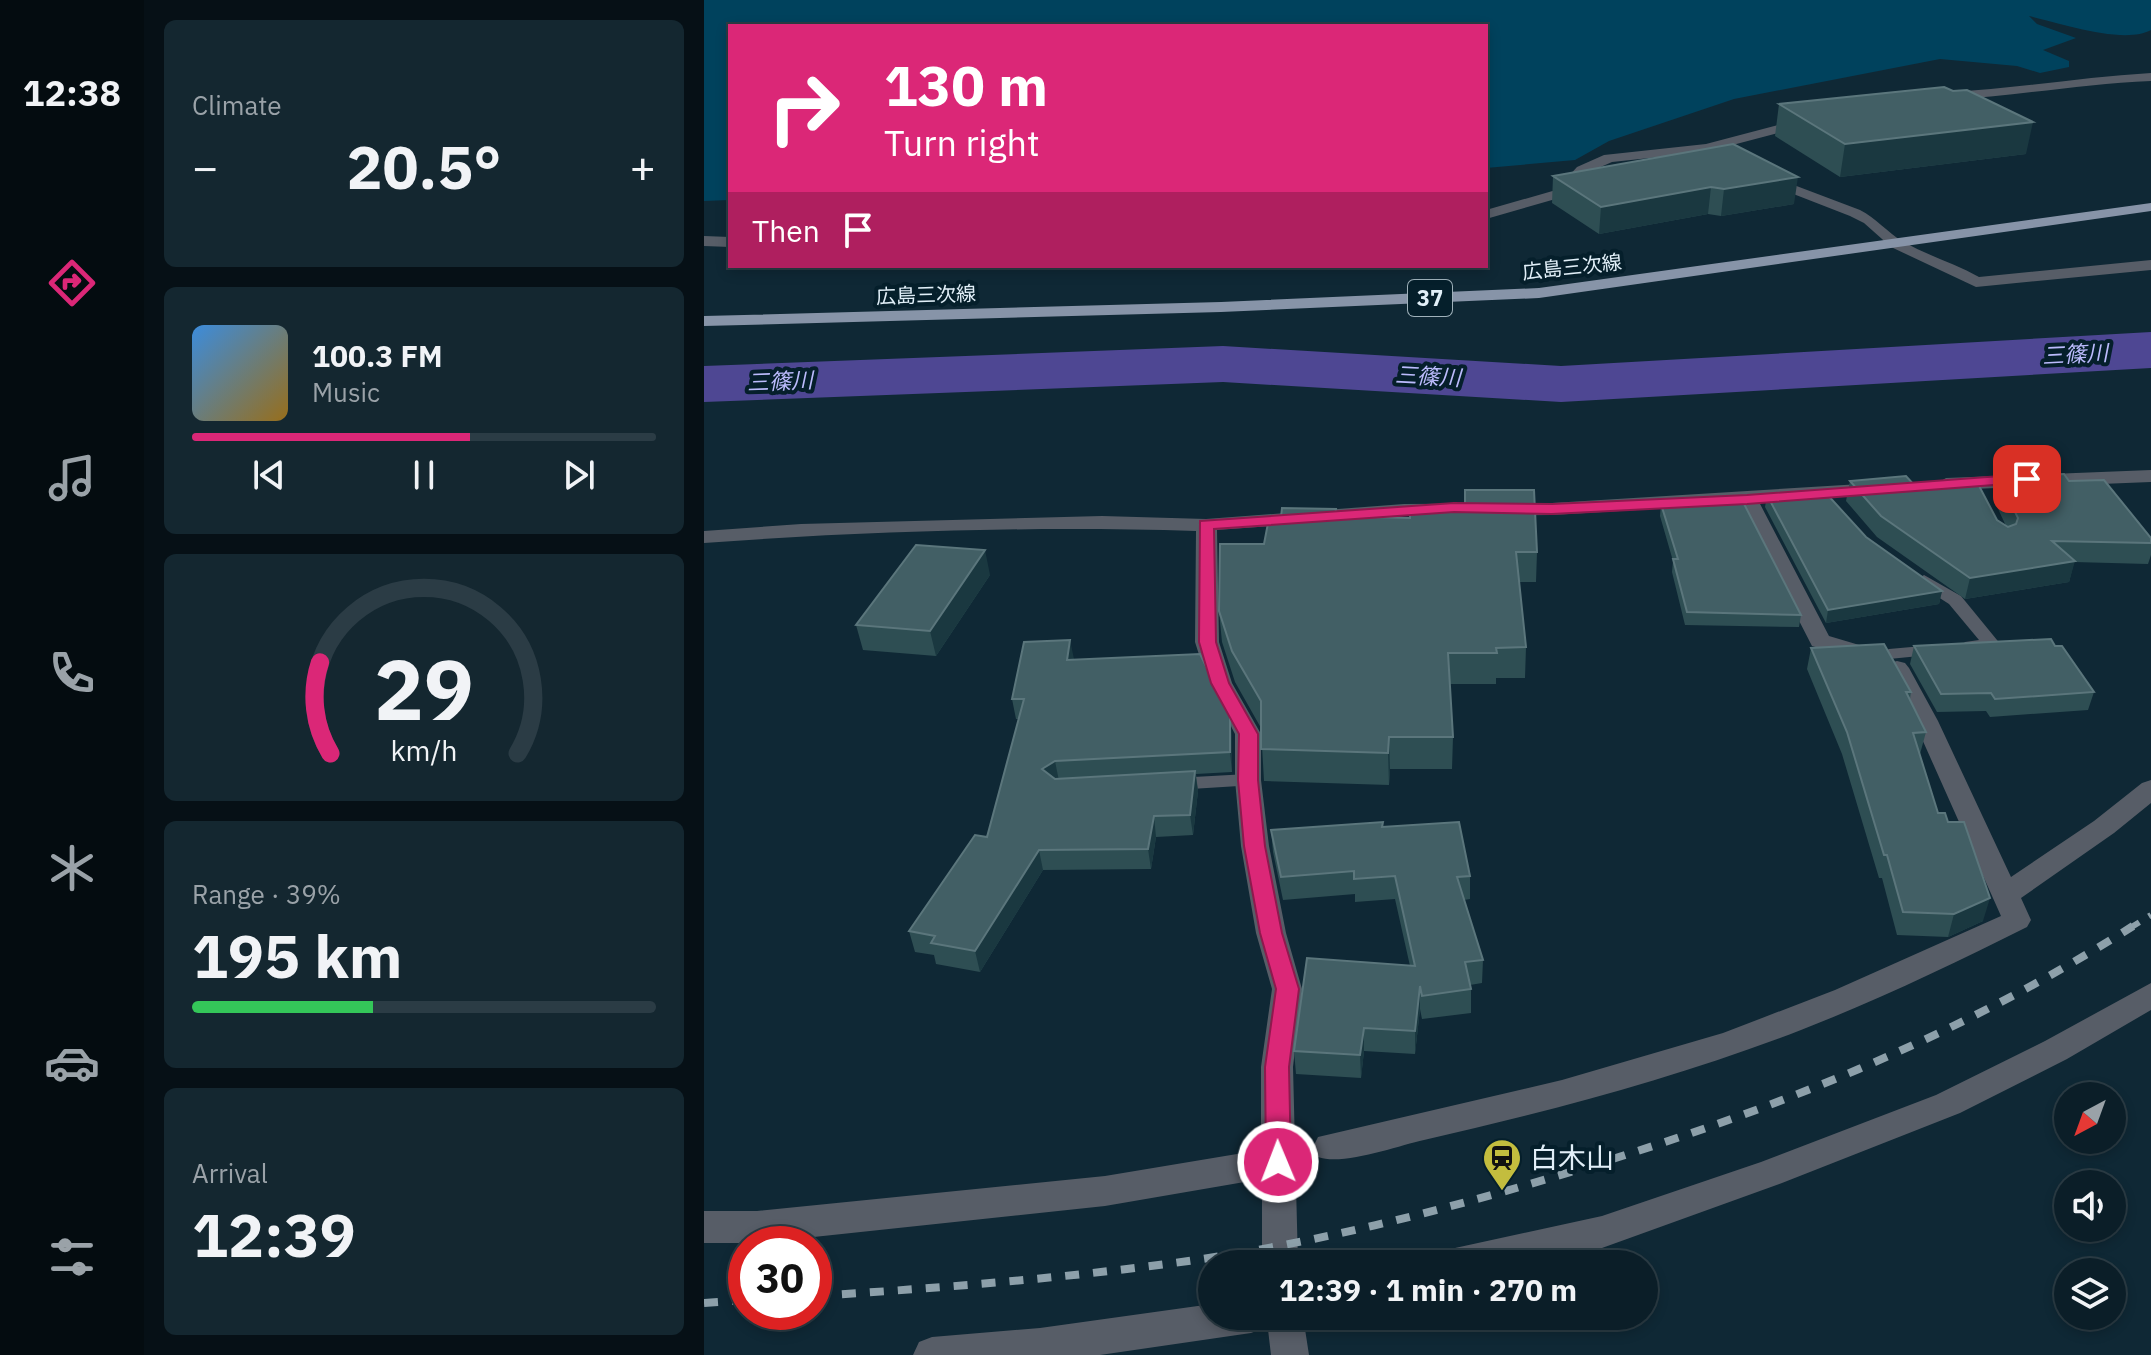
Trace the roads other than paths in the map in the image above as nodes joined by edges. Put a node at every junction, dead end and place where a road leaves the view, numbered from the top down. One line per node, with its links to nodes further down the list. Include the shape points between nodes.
1 (2151, 77): 2 (street)
2 (1926, 98)
3 (1827, 118): 4 (street)
4 (1706, 148): 5 (street); 8 (street, via 1609,158 1582,170 1561,193)
5 (1730, 161)
6 (1754, 173): 11 (street, via 1869,220)
7 (2151, 207): 11 (main road, 広島三次線 / 37)
8 (1488, 214)
9 (704, 241): 10 (street)
10 (728, 242)
11 (1896, 244): 12 (street, via 1976,282); 13 (main road, 広島三次線 / 37, via 1539,293)
12 (2151, 265)
13 (704, 321)
14 (2147, 481): 15 (street)
15 (1930, 485)
16 (1901, 487): 17 (street)
17 (1827, 493): 18 (street); 19 (lane)
18 (1747, 499): 20 (street, via 1552,509 1454,507); 23 (street, via 1820,641 1869,655)
19 (1841, 511)
20 (1206, 525): 21 (street, via 1102,522); 24 (street, via 1207,642 1220,683 1248,734)
21 (704, 537)
22 (1907, 569): 23 (lane, via 1955,600 1991,644)
23 (1889, 654): 27 (street, via 1926,721)
24 (1248, 780): 25 (lane); 30 (street, via 1257,861 1287,989 1277,1067)
25 (1153, 785)
26 (2151, 789): 27 (street)
27 (2006, 895): 29 (street, via 2017,920 1789,1022 1586,1087)
28 (2151, 995): 33 (street, via 1948,1104 1602,1232)
29 (1330, 1147)
30 (1278, 1162): 31 (street, via 1061,1196 757,1227); 32 (street)
31 (704, 1227)
32 (1280, 1250)
33 (1519, 1250)
34 (1198, 1324): 36 (street)
35 (1287, 1330): 37 (street)
36 (932, 1355)
37 (1290, 1355)

